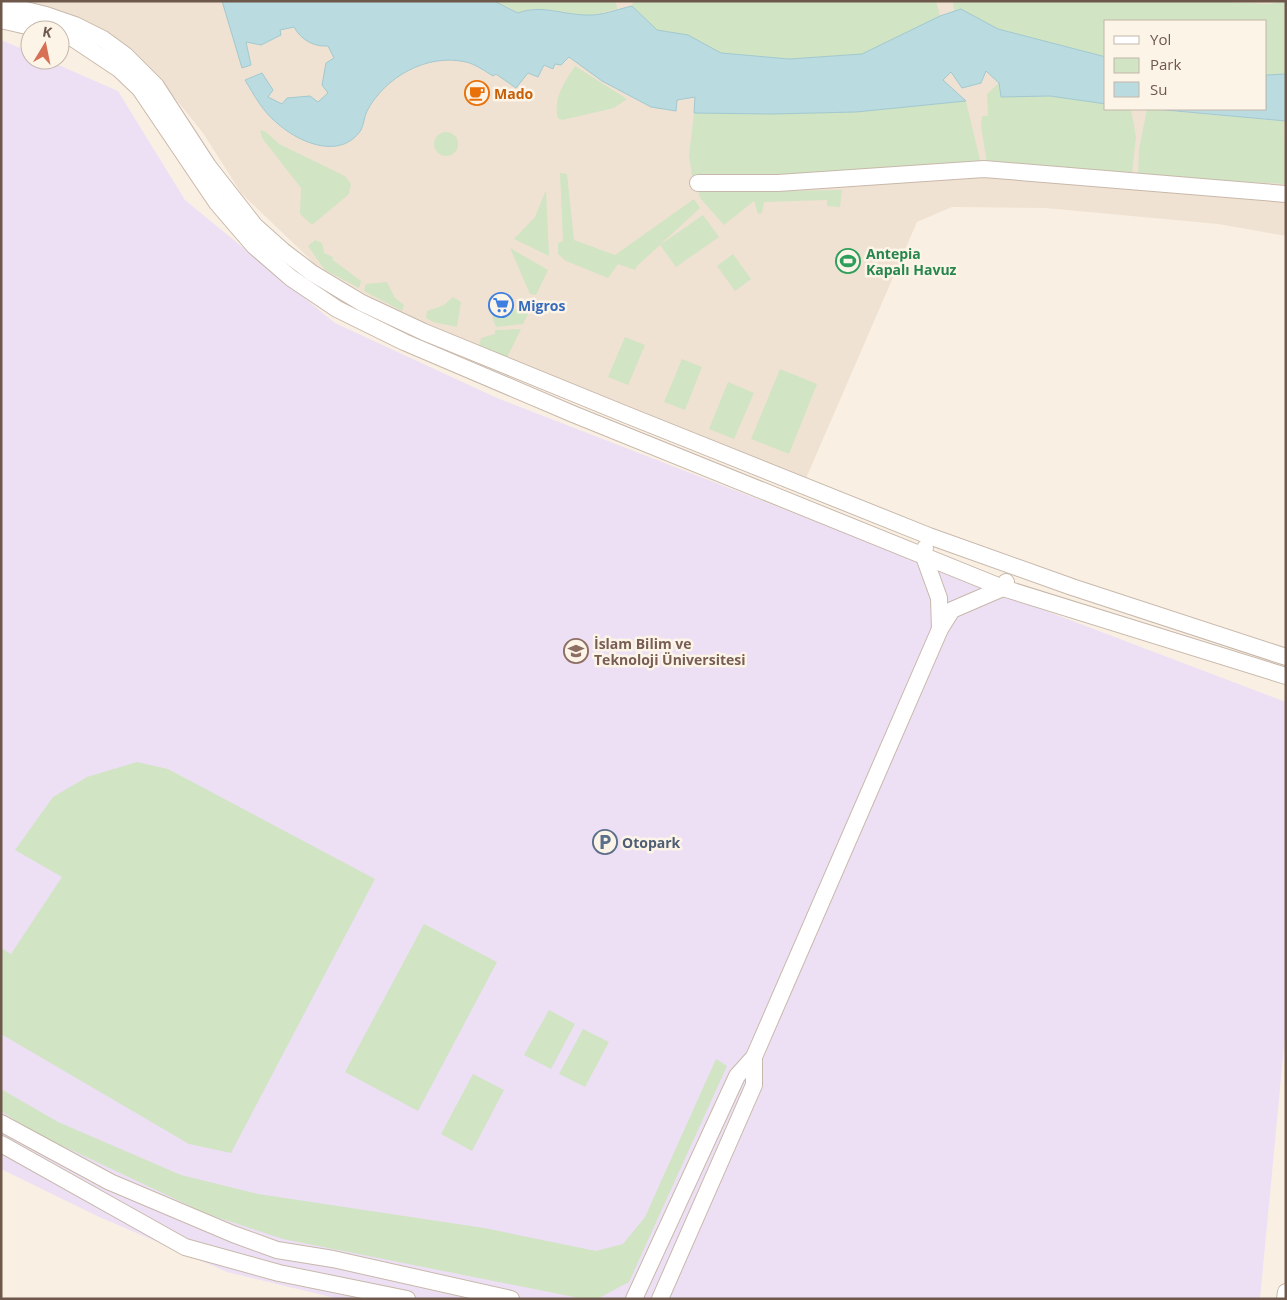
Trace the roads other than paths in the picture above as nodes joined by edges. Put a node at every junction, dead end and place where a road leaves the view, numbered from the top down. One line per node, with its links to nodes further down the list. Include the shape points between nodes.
1 (1, 4): 7 (street, via 75,26 103,39 125,55 156,86 208,166 255,226 312,273 362,303 613,410)
2 (1, 20): 3 (street)
3 (20, 24)
4 (70, 38): 8 (street, via 119,69 140,89 216,203 254,246 291,278 337,309 404,342 564,410)
5 (698, 183): 6 (street, via 778,183 984,168)
6 (1286, 194)
7 (929, 536): 8 (street); 9 (street)
8 (923, 554): 10 (street); 11 (street, via 939,598)
9 (1013, 567): 10 (street); 12 (street)
10 (1003, 588): 11 (street, via 952,610); 13 (street)
11 (940, 628): 14 (street)
12 (1286, 657)
13 (1286, 676)
14 (754, 1057): 20 (street, via 737,1076); 21 (street, via 754,1085)
15 (1, 1123): 19 (street, via 110,1182 268,1247)
16 (1, 1144): 18 (street, via 185,1247 279,1273)
17 (1286, 1292): 22 (street)
18 (407, 1299)
19 (511, 1299)
20 (634, 1299)
21 (660, 1299)
22 (1285, 1299)

